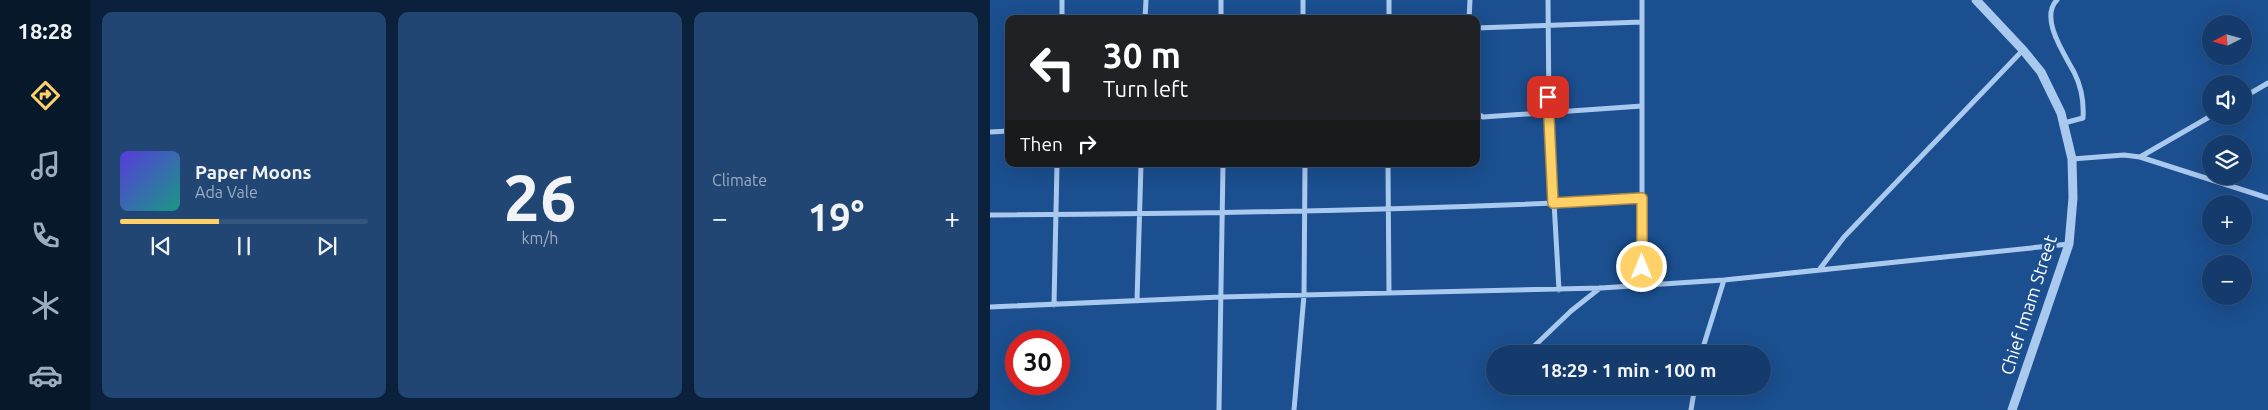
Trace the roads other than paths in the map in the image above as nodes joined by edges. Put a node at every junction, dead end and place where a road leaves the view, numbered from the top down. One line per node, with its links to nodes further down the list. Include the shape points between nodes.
1 (1062, 0): 11 (street)
2 (1146, 0): 12 (street)
3 (1221, 0): 13 (street)
4 (1303, 0): 14 (street)
5 (1389, 0): 15 (street)
6 (1470, 0): 16 (street)
7 (1548, 0): 18 (street)
8 (1642, 0): 17 (street)
9 (1976, 0): 20 (street, Chief Imam Street)
10 (2057, 0): 27 (street, via 2051,20 2084,105 2082,118)
11 (1062, 15)
12 (1145, 15)
13 (1222, 15)
14 (1304, 15)
15 (1389, 15)
16 (1469, 15)
17 (1642, 22): 18 (street); 23 (street)
18 (1547, 25): 19 (street); 24 (street)
19 (1480, 28)
20 (2023, 50): 27 (street, Chief Imam Street, via 2052,92); 47 (street, via 1844,237)
21 (2268, 83): 22 (street)
22 (2252, 92)
23 (1642, 106): 24 (street); 37 (street)
24 (1549, 114): 25 (street); 39 (street)
25 (1480, 115)
26 (2202, 121): 30 (street)
27 (2064, 123): 31 (street, Chief Imam Street)
28 (1005, 131): 29 (street)
29 (990, 132)
30 (2140, 157): 31 (street, via 2124,154); 38 (street)
31 (2072, 158): 46 (street, Chief Imam Street)
32 (1057, 167): 45 (street)
33 (1141, 167): 43 (street)
34 (1223, 167): 42 (street)
35 (1304, 167): 41 (street)
36 (1388, 167): 40 (street)
37 (1642, 198): 39 (street); 49 (street)
38 (2268, 198)
39 (1553, 203): 40 (street); 51 (street)
40 (1388, 208): 41 (street); 52 (street)
41 (1305, 211): 42 (street); 53 (street)
42 (1224, 213): 43 (street); 54 (street)
43 (1139, 214): 45 (street); 55 (street)
44 (990, 215): 45 (street)
45 (1056, 215): 56 (street)
46 (2069, 244): 47 (street); 64 (street, Chief Imam Street)
47 (1819, 270): 48 (street)
48 (1724, 280): 49 (street); 59 (street)
49 (1642, 285): 50 (street)
50 (1601, 288): 51 (street); 58 (street)
51 (1559, 290): 52 (street)
52 (1389, 293): 53 (street)
53 (1304, 295): 54 (street); 62 (street)
54 (1221, 297): 55 (street); 61 (street)
55 (1137, 301): 56 (street)
56 (1054, 304): 57 (street)
57 (990, 307)
58 (1535, 345)
59 (1704, 345)
60 (1694, 395): 63 (street)
61 (1219, 410)
62 (1294, 410)
63 (1691, 410)
64 (2012, 410)

